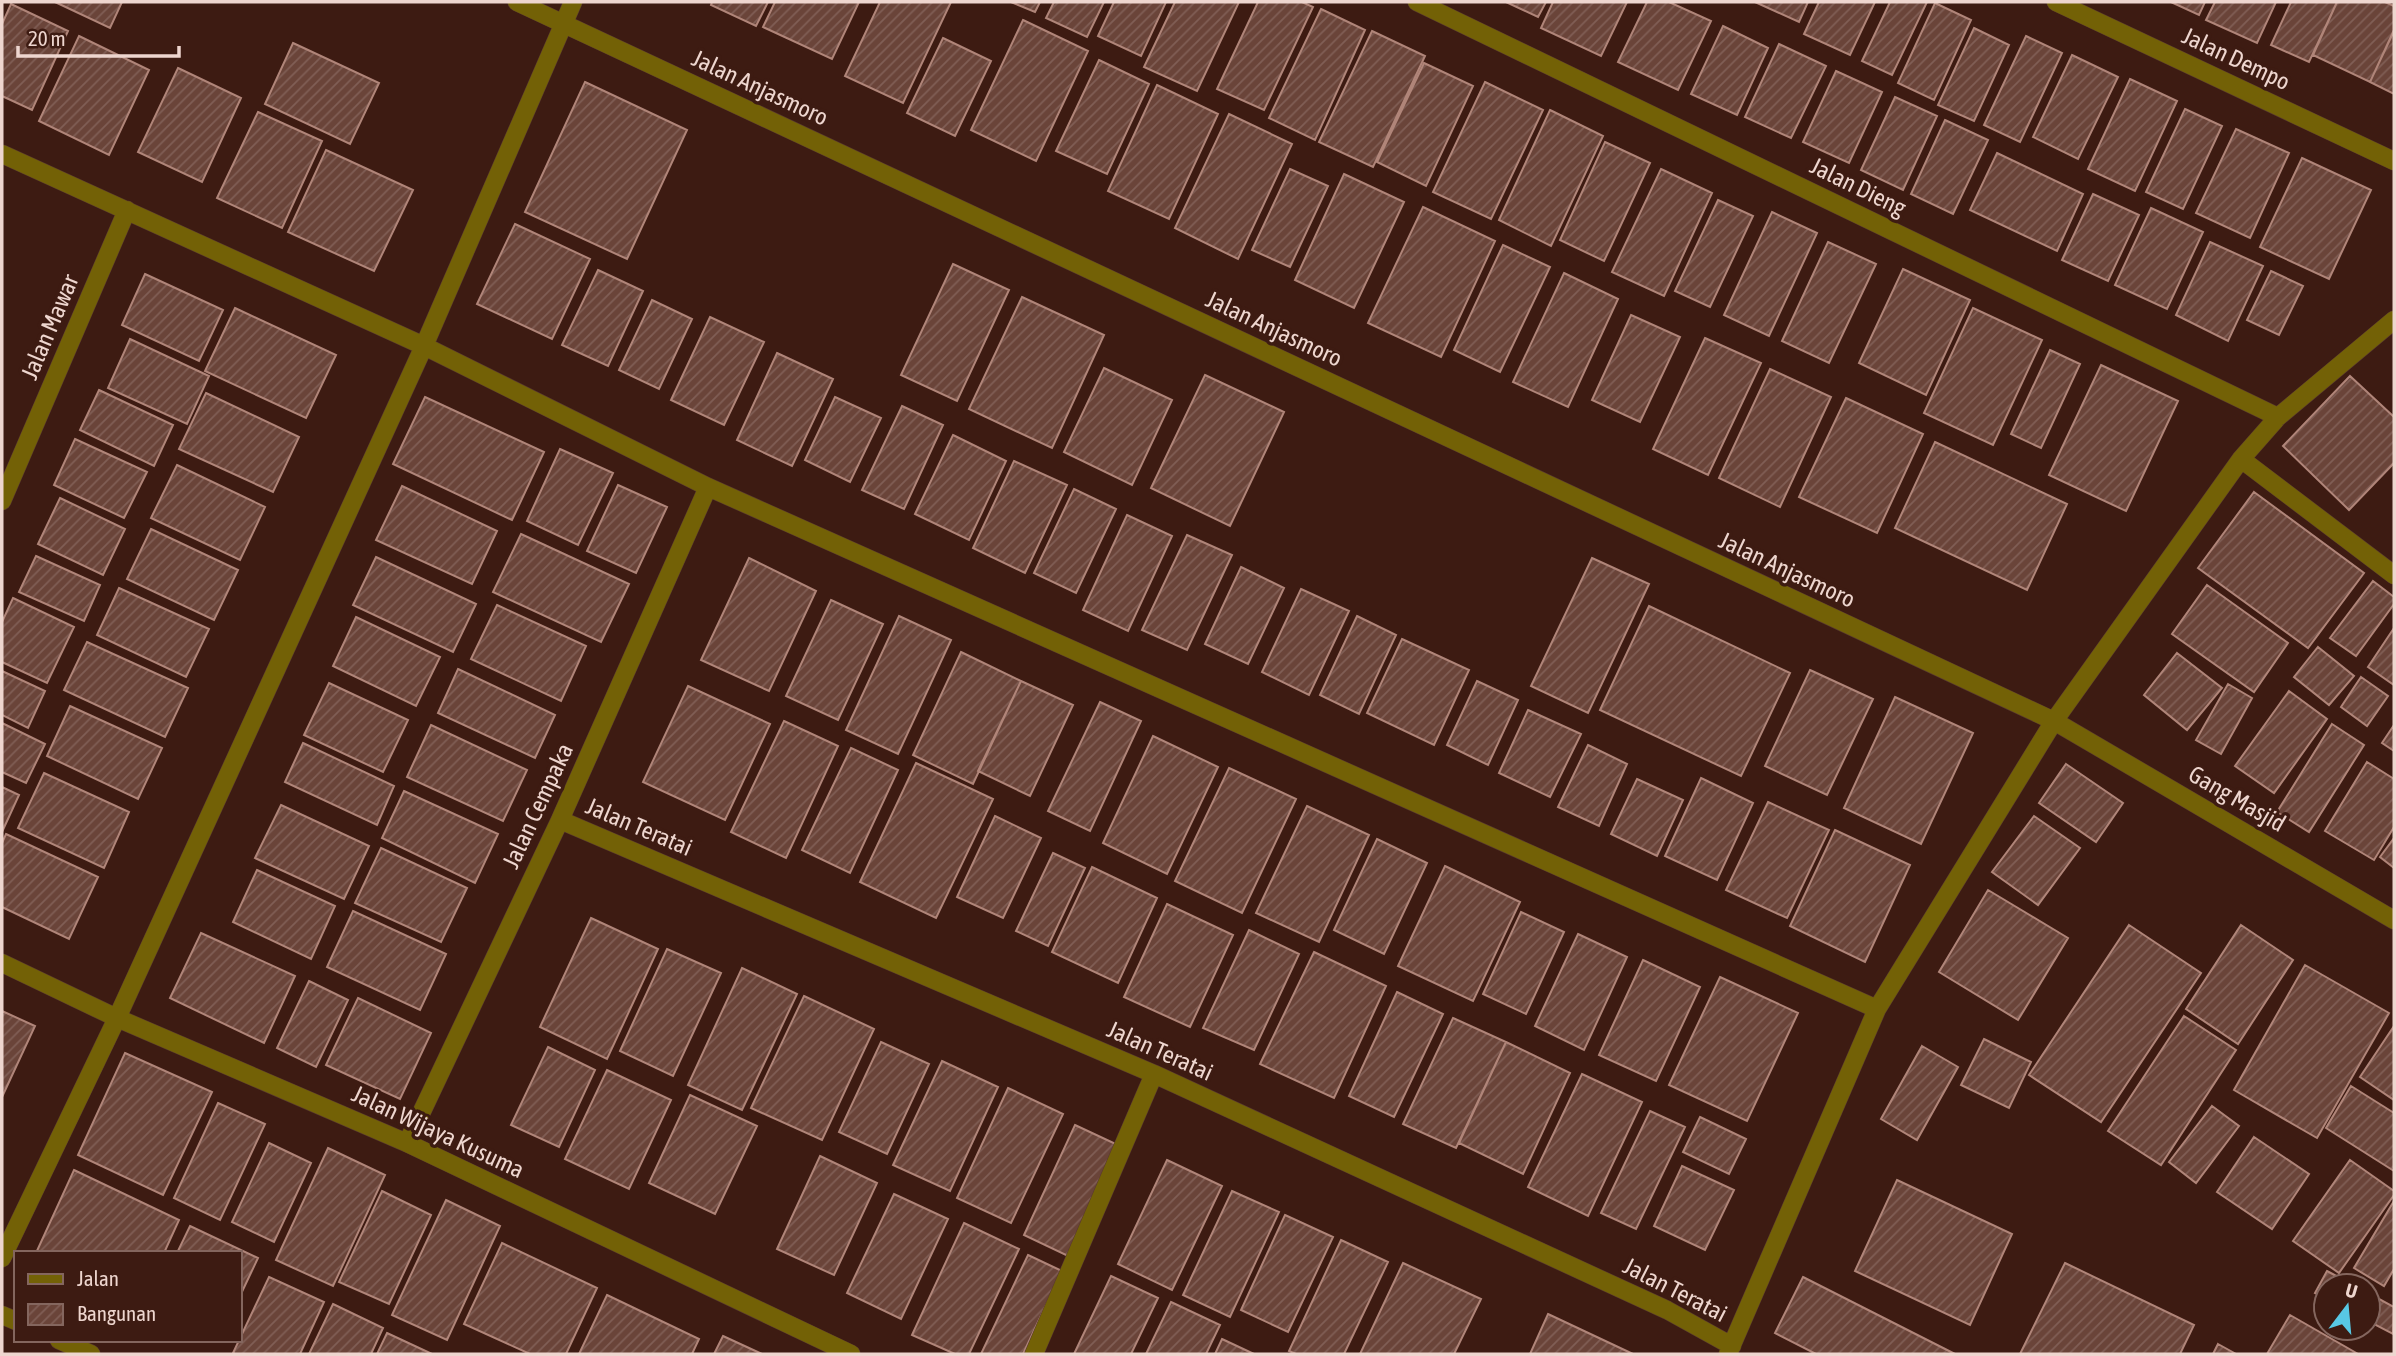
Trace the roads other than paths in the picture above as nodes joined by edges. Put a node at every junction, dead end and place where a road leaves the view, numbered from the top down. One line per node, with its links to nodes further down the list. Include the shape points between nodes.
1 (517, 2): 5 (street, Jalan Anjasmoro)
2 (573, 2): 5 (street)
3 (1417, 2): 11 (street, Jalan Dieng)
4 (2056, 2): 7 (street, Jalan Dempo)
5 (563, 23): 10 (street); 16 (street, Jalan Anjasmoro)
6 (2, 154): 8 (street)
7 (2394, 161)
8 (127, 210): 10 (street); 14 (street, Jalan Mawar)
9 (2394, 320): 11 (street)
10 (424, 346): 13 (street); 21 (street)
11 (2278, 417): 12 (street)
12 (2241, 459): 15 (street); 16 (street)
13 (708, 487): 17 (street, Jalan Cempaka); 20 (street)
14 (2, 501)
15 (2394, 575)
16 (2054, 721): 18 (street, Gang Masjid); 20 (street)
17 (560, 820): 22 (street, Jalan Teratai); 23 (street, Jalan Cempaka)
18 (2394, 920)
19 (2, 963): 21 (street, Jalan Wijaya Kusuma)
20 (1877, 1009): 26 (street)
21 (117, 1018): 23 (street, Jalan Wijaya Kusuma); 24 (street)
22 (1154, 1074): 26 (street, Jalan Teratai, via 1667,1310); 29 (street)
23 (407, 1143): 28 (street, Jalan Wijaya Kusuma)
24 (2, 1258)
25 (64, 1342): 27 (street)
26 (1730, 1350)
27 (91, 1354)
28 (851, 1354)
29 (1034, 1354)

